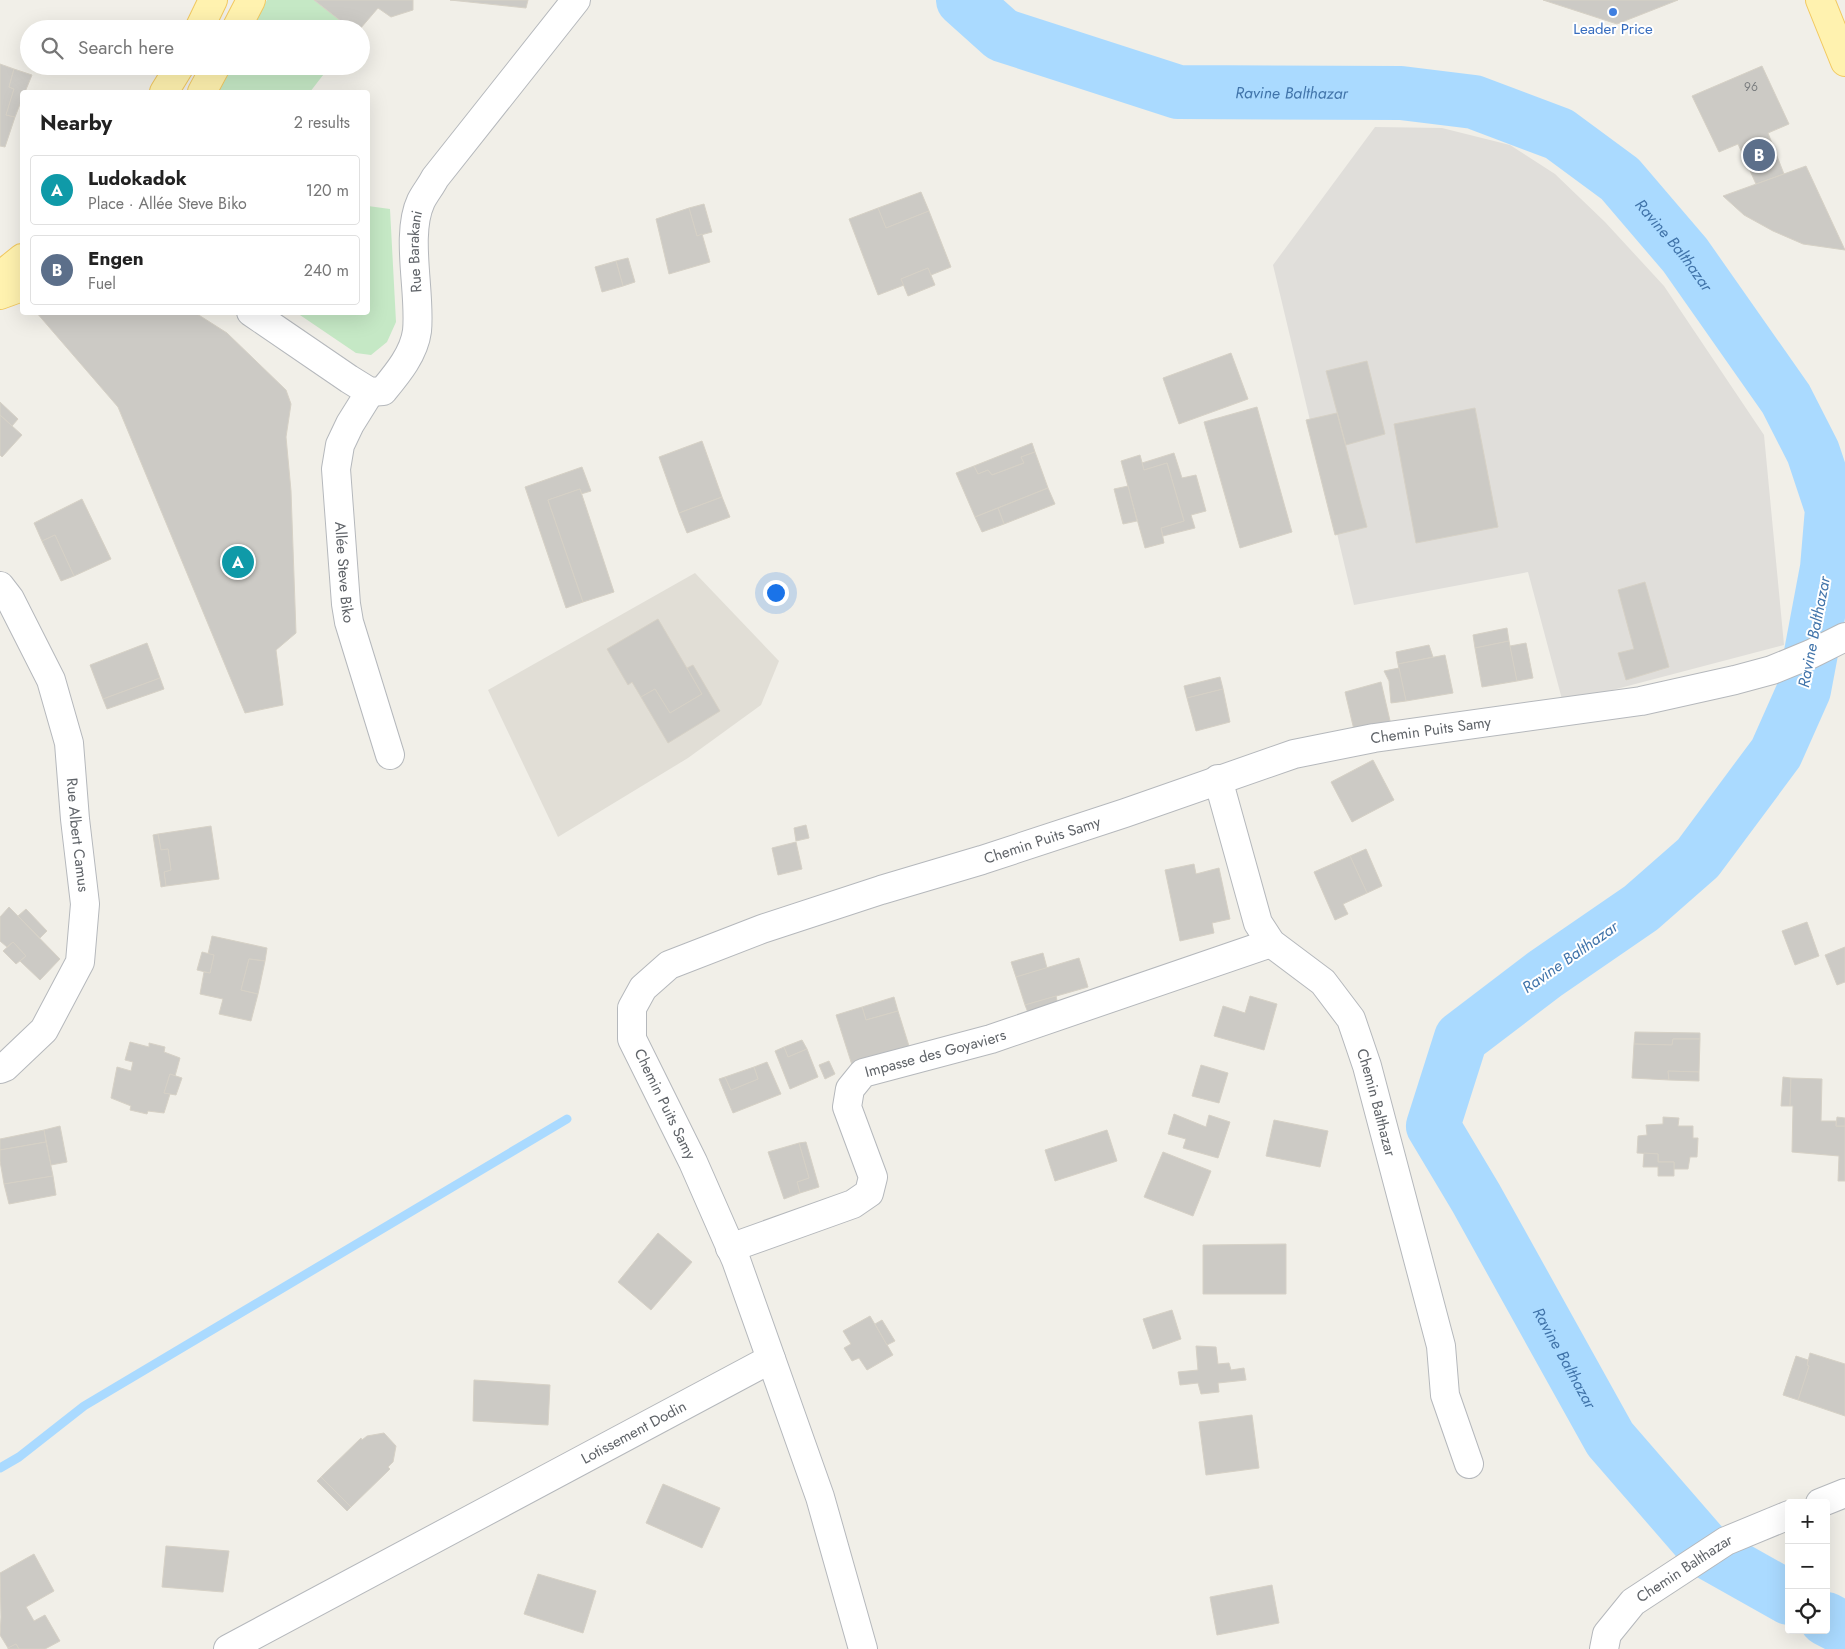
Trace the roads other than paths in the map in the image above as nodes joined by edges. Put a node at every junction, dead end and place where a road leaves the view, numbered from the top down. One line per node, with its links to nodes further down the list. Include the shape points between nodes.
1 (213, 0): 5 (main road)
2 (251, 0): 6 (main road)
3 (576, 0): 17 (street, Rue Barakani, via 435,178 421,202 414,225 417,332 400,370 384,391)
4 (1820, 0): 7 (main road)
5 (203, 20)
6 (241, 20)
7 (1845, 62)
8 (174, 75): 10 (main road)
9 (211, 75): 11 (main road)
10 (165, 90)
11 (203, 90)
12 (20, 260): 13 (main road)
13 (0, 276)
14 (20, 288): 15 (main road)
15 (0, 295)
16 (255, 315): 17 (street)
17 (370, 392): 20 (street, Allée Steve Biko, via 340,445 336,470 349,622)
18 (0, 586): 23 (street, Rue Albert Camus, via 10,598 51,680 69,742 85,904 80,962 44,1030)
19 (1845, 637): 21 (street, Chemin Puits Samy, via 1795,661 1736,680 1641,701 1374,738 1294,754)
20 (390, 755)
21 (1218, 779): 22 (street, Chemin Balthazar, via 1258,923); 24 (street, Chemin Puits Samy, via 1125,813 762,929 669,965 642,988 632,1008 632,1038 693,1162)
22 (1271, 942): 24 (street, Impasse des Goyaviers, via 991,1039 864,1073 850,1089 848,1107 873,1177 868,1193 853,1204); 26 (street, Chemin Balthazar, via 1324,982 1351,1020 1367,1066 1442,1346 1444,1395)
23 (0, 1069)
24 (730, 1248): 25 (street, Chemin Puits Samy)
25 (771, 1360): 30 (street, Lotissement Dodin); 31 (street, via 820,1497)
26 (1469, 1464)
27 (1845, 1493): 28 (street)
28 (1830, 1499)
29 (1785, 1517): 32 (street, Chemin Balthazar, via 1726,1541 1633,1602 1607,1634)
30 (228, 1649)
31 (863, 1649)
32 (1604, 1649)

